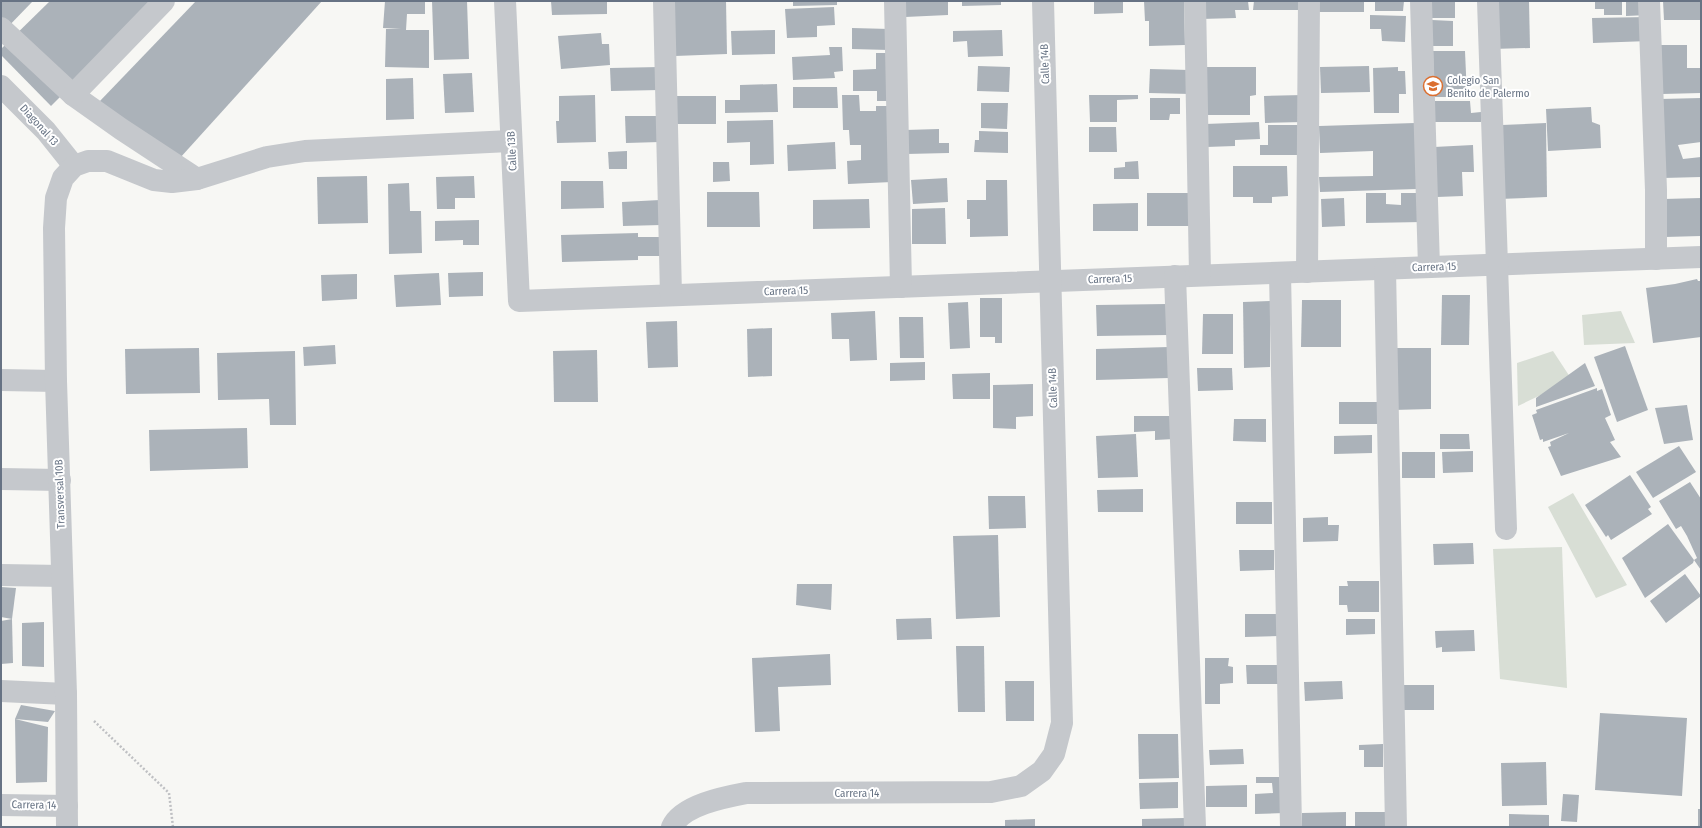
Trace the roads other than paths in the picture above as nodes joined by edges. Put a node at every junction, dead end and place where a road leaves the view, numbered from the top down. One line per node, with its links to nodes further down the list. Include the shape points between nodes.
1 (164, 1): 13 (street)
2 (505, 1): 14 (street, Calle 13B)
3 (664, 1): 28 (street)
4 (894, 1): 27 (street)
5 (1043, 1): 26 (street, Calle 14B)
6 (1195, 1): 25 (street)
7 (1309, 1): 22 (street)
8 (1421, 1): 20 (street)
9 (1488, 1): 19 (street)
10 (1649, 1): 18 (street)
11 (1, 28): 13 (street)
12 (1, 86): 15 (street, Diagonal 13, via 46,131)
13 (73, 95): 16 (street)
14 (511, 141): 16 (street, via 305,151 267,157); 29 (street, Calle 13B)
15 (74, 166): 16 (street, via 88,161 107,161 154,180 172,182); 31 (street, Transversal 10B, via 63,178 56,198)
16 (197, 179)
17 (1701, 257): 18 (street, Carrera 15)
18 (1656, 259): 19 (street, Carrera 15)
19 (1496, 265): 20 (street, Carrera 15); 34 (street)
20 (1429, 267): 21 (street, Carrera 15)
21 (1386, 269): 22 (street, Carrera 15); 45 (street)
22 (1307, 272): 23 (street, Carrera 15)
23 (1280, 273): 25 (street, Carrera 15); 44 (street)
24 (1175, 276): 25 (street, Carrera 15); 26 (street, Carrera 15); 43 (street)
25 (1200, 276)
26 (1051, 281): 27 (street, Carrera 15); 39 (street, Calle 14B, via 1062,723 1054,754)
27 (901, 287): 28 (street, Carrera 15)
28 (671, 296): 29 (street, Carrera 15)
29 (519, 301)
30 (1, 380): 31 (street)
31 (56, 381): 33 (street, Transversal 10B)
32 (1, 478): 33 (street)
33 (60, 480): 36 (street, Transversal 10B)
34 (1506, 529)
35 (1, 575): 36 (street)
36 (62, 576): 38 (street, Transversal 10B)
37 (1, 692): 38 (street)
38 (66, 694): 41 (street, Transversal 10B)
39 (1042, 771): 42 (street, Carrera 14, via 1021,786 991,792 746,793 713,800 691,810)
40 (1, 805): 41 (street, Carrera 14)
41 (67, 817)
42 (673, 825)
43 (1195, 827)
44 (1291, 827)
45 (1396, 827)

